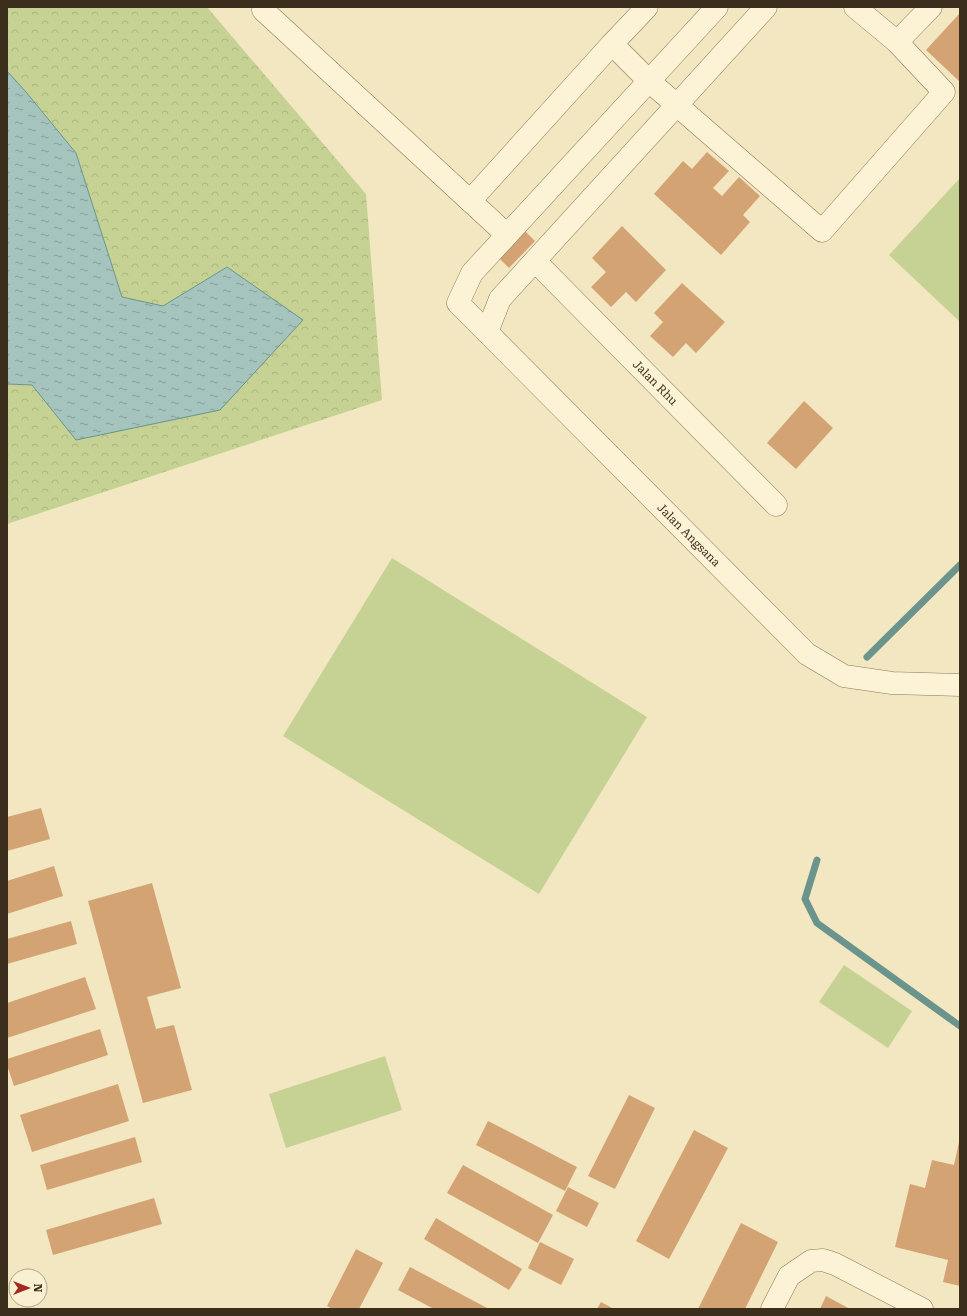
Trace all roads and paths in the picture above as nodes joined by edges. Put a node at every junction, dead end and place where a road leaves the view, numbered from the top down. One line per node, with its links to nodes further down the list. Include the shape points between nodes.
1 (265, 7): 11 (lane, via 262,10)
2 (646, 7): 8 (lane)
3 (717, 7): 9 (lane)
4 (766, 7): 10 (lane)
5 (855, 7): 7 (lane)
6 (931, 7): 7 (lane)
7 (897, 42): 10 (lane, via 944,92 822,231)
8 (612, 44): 9 (lane); 11 (lane)
9 (649, 81): 10 (lane); 12 (lane)
10 (676, 105): 13 (lane)
11 (470, 201): 12 (lane)
12 (507, 235): 14 (lane, Jalan Angsana, via 472,273 458,303)
13 (534, 260): 14 (lane, via 500,299); 15 (lane, Jalan Rhu)
14 (487, 332): 16 (lane, Jalan Angsana, via 807,654 844,676 892,683)
15 (776, 505)
16 (960, 685)
17 (772, 1309): 18 (lane, via 789,1276 811,1261 823,1260)
18 (922, 1309)

